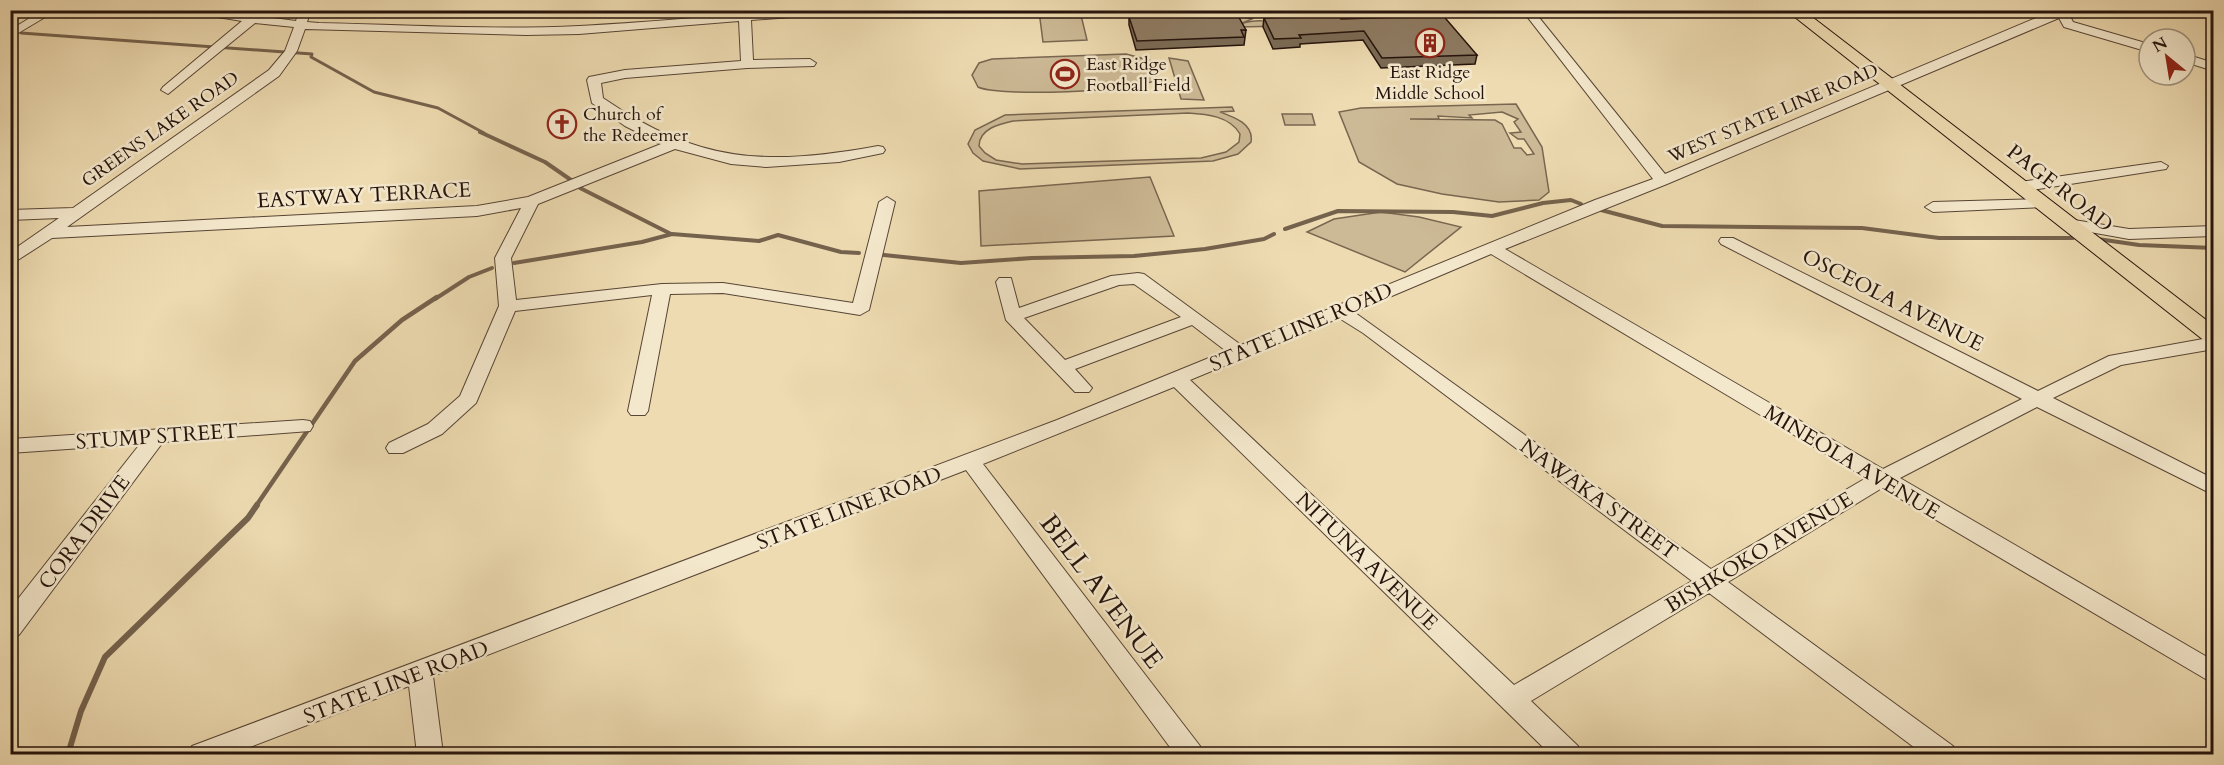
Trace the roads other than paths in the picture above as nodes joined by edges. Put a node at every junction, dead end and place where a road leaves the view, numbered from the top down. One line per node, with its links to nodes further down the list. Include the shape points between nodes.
1 (52, 10): 15 (street)
2 (180, 10): 12 (street)
3 (305, 10): 14 (street, GREENS LAKE ROAD)
4 (670, 10): 13 (street)
5 (842, 10): 11 (street)
6 (1527, 10): 26 (street)
7 (1793, 10): 21 (main road, PAGE ROAD)
8 (2200, 10): 10 (street)
9 (2064, 11): 16 (street, via 2068,24); 21 (street, WEST STATE LINE ROAD)
10 (2214, 14)
11 (746, 18): 13 (street); 19 (street)
12 (252, 19): 14 (street); 22 (street)
13 (663, 24): 14 (street, via 567,31)
14 (300, 26): 32 (street, GREENS LAKE ROAD, via 293,50 274,74)
15 (10, 35)
16 (2137, 44)
17 (2197, 62): 20 (street)
18 (810, 63): 19 (street)
19 (747, 64): 23 (street, via 594,80 597,100 617,116)
20 (2214, 67)
21 (1883, 81): 26 (street, WEST STATE LINE ROAD); 27 (main road, PAGE ROAD)
22 (168, 90)
23 (672, 145): 24 (street, via 705,157 759,163 834,159); 28 (street, EASTWAY TERRACE)
24 (878, 150)
25 (2161, 166): 27 (street)
26 (1662, 181): 38 (street, WEST STATE LINE ROAD)
27 (2020, 187): 30 (main road, PAGE ROAD)
28 (532, 201): 36 (street, EASTWAY TERRACE, via 477,211); 42 (street, via 504,258)
29 (887, 202): 41 (street, via 860,310 723,288)
30 (2040, 204): 31 (street); 34 (main road, PAGE ROAD)
31 (1933, 207)
32 (73, 213): 33 (street); 36 (street, GREENS LAKE ROAD)
33 (10, 215)
34 (2068, 224): 35 (street, via 2129,234); 46 (main road, PAGE ROAD)
35 (2214, 231)
36 (46, 233): 39 (street, GREENS LAKE ROAD)
37 (1727, 241): 52 (street, OSCEOLA AVENUE)
38 (1492, 248): 43 (street, STATE LINE ROAD); 59 (street, MINEOLA AVENUE)
39 (10, 260)
40 (1005, 282): 44 (street)
41 (662, 289): 42 (street); 53 (street)
42 (508, 306): 57 (street, via 469,399 435,429)
43 (1339, 310): 48 (street, STATE LINE ROAD); 61 (street, NAWAKA STREET)
44 (1012, 316): 45 (street, via 1118,280 1138,278); 49 (street)
45 (1194, 318): 48 (street); 49 (street)
46 (2214, 337)
47 (2214, 343): 52 (street, BISHKOKO AVENUE, via 2116,360)
48 (1239, 352): 50 (street, STATE LINE ROAD)
49 (1063, 367): 51 (street)
50 (1177, 379): 58 (street, STATE LINE ROAD); 65 (street, NITUNA AVENUE)
51 (1082, 388)
52 (2040, 398): 59 (street, BISHKOKO AVENUE); 60 (street, OSCEOLA AVENUE)
53 (638, 411)
54 (303, 426): 55 (street, STUMP STREET)
55 (157, 436): 56 (street, STUMP STREET); 62 (street, CORA DRIVE)
56 (10, 446)
57 (396, 448)
58 (970, 461): 63 (street, STATE LINE ROAD); 69 (street, BELL AVENUE)
59 (1881, 479): 61 (street, BISHKOKO AVENUE); 64 (street, MINEOLA AVENUE)
60 (2214, 488)
61 (1710, 582): 65 (street, BISHKOKO AVENUE); 70 (street, NAWAKA STREET)
62 (10, 628)
63 (420, 673): 67 (street, STATE LINE ROAD); 68 (street)
64 (2214, 674)
65 (1511, 700): 66 (street, NITUNA AVENUE)
66 (1562, 749)
67 (202, 754)
68 (430, 754)
69 (1190, 754)
70 (1943, 754)

